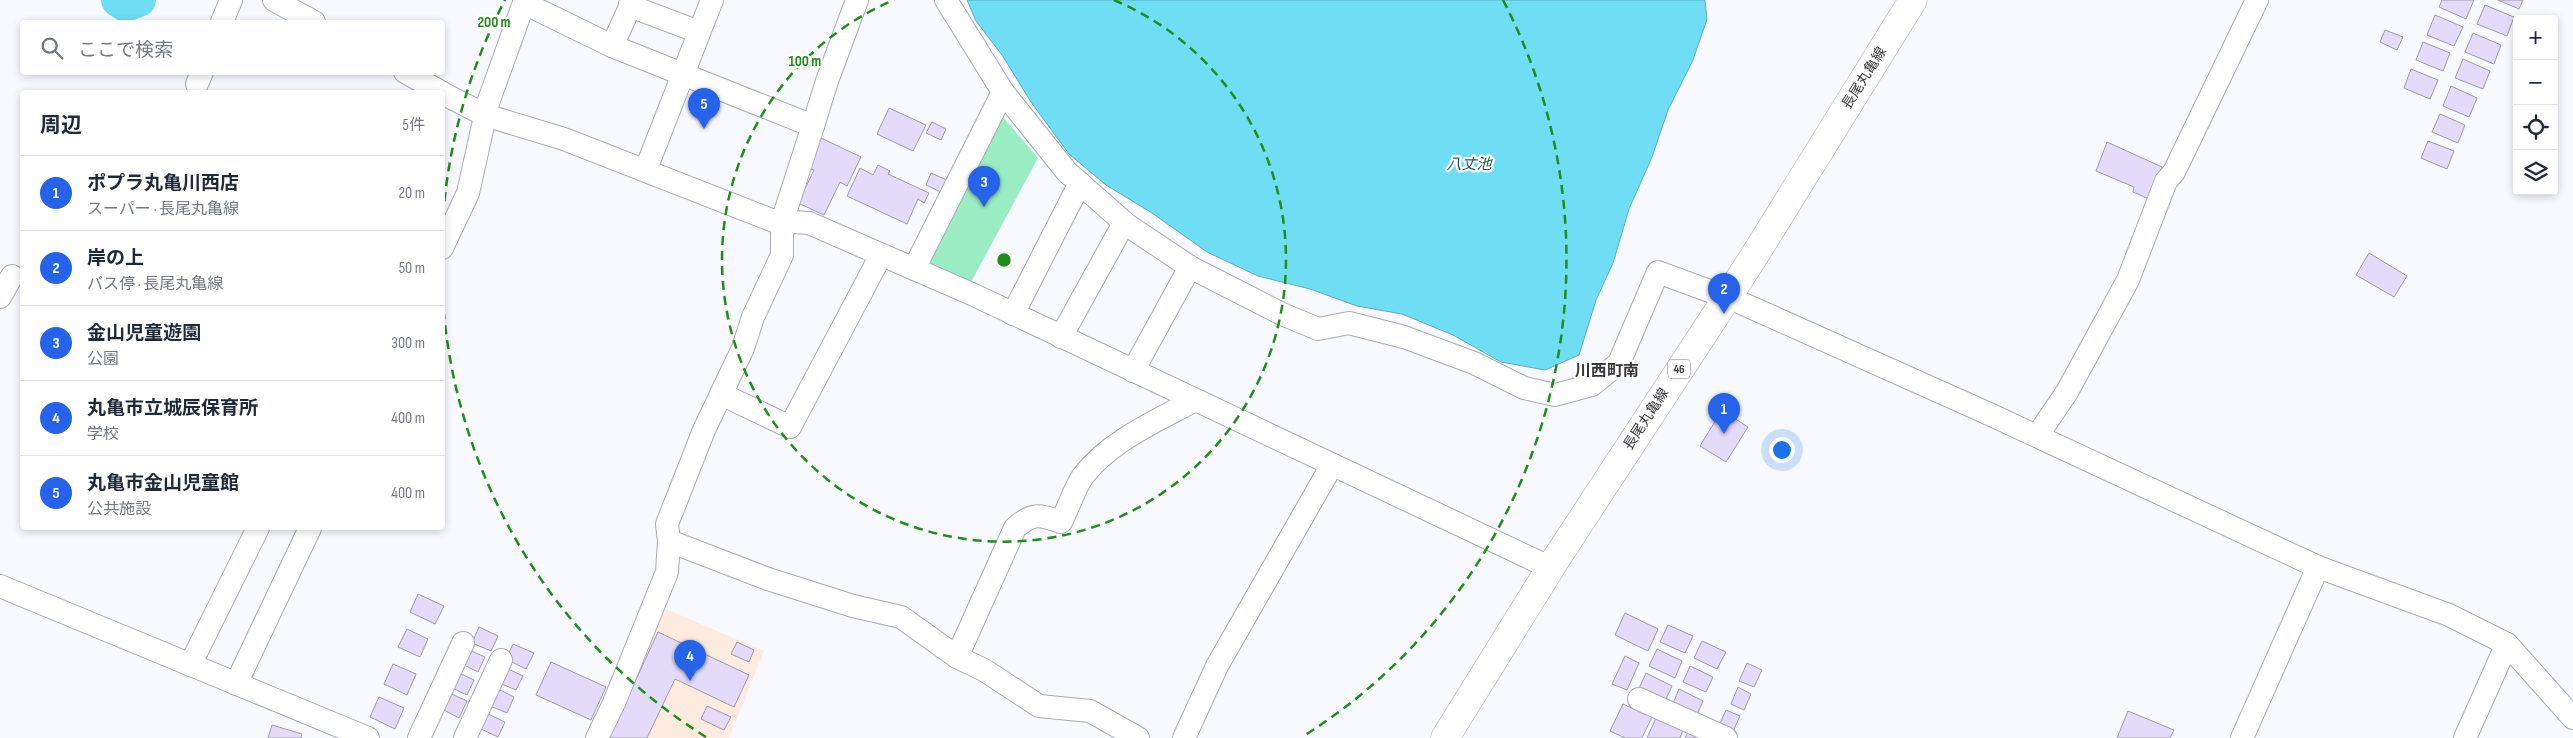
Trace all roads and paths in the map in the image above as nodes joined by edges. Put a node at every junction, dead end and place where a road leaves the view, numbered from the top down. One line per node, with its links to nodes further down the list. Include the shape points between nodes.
1 (231, 0): 10 (street)
2 (274, 0): 11 (street)
3 (712, 0): 12 (street)
4 (857, 0): 20 (street)
5 (946, 0): 17 (street)
6 (1913, 0): 31 (main road, 長尾丸亀線 / 46)
7 (2257, 0): 37 (street, via 2174,172 2166,181 2128,280 2067,392)
8 (524, 1): 13 (street); 19 (street)
9 (630, 3): 12 (street); 13 (street)
10 (223, 20)
11 (310, 20)
12 (699, 32): 14 (street)
13 (612, 46): 14 (street)
14 (683, 74): 20 (street); 21 (street)
15 (410, 75): 16 (street)
16 (437, 90)
17 (1003, 92): 22 (street, via 1067,172); 28 (street)
18 (445, 95): 19 (street)
19 (485, 115): 21 (street); 25 (street, via 468,193)
20 (813, 126): 23 (street)
21 (646, 169): 23 (street, via 774,222)
22 (1080, 183): 24 (street); 32 (street)
23 (782, 222): 26 (street, via 809,223); 35 (street, via 782,255)
24 (1124, 223): 27 (street); 33 (street)
25 (445, 242)
26 (882, 255): 28 (street); 35 (street, via 790,428)
27 (1190, 267): 31 (street, via 1318,329 1349,323 1404,337 1474,363 1524,388 1555,395 1592,385 1619,363 1658,272); 34 (street)
28 (914, 269): 32 (street)
29 (12, 276): 30 (street)
30 (0, 297)
31 (1726, 298): 37 (street); 43 (main road, 長尾丸亀線 / 46)
32 (1013, 314): 33 (street)
33 (1062, 337): 34 (street)
34 (1133, 371): 36 (street)
35 (721, 394): 41 (street, via 667,524)
36 (1196, 400): 38 (street); 47 (street, via 1125,440 1094,464 1082,478 1062,522 1039,515 1027,518 1015,528)
37 (2037, 436): 42 (street)
38 (1332, 465): 43 (street); 58 (street, via 1217,666)
39 (257, 530): 49 (street)
40 (309, 530): 50 (street)
41 (669, 541): 47 (street, via 768,579 901,617); 56 (street, via 667,572)
42 (2318, 567): 46 (street, via 2449,615); 61 (street)
43 (1551, 568): 59 (main road, 長尾丸亀線 / 46)
44 (0, 586): 49 (street)
45 (462, 643): 54 (street)
46 (2507, 644): 52 (street); 62 (street)
47 (957, 657): 57 (street, via 984,670 1038,706 1090,712)
48 (501, 660): 55 (street)
49 (190, 665): 50 (street)
50 (236, 684): 53 (street)
51 (1638, 699): 60 (street)
52 (2573, 718)
53 (368, 738)
54 (419, 738)
55 (465, 738)
56 (597, 738)
57 (1138, 738)
58 (1184, 738)
59 (1445, 738)
60 (1726, 738)
61 (2242, 738)
62 (2465, 738)

